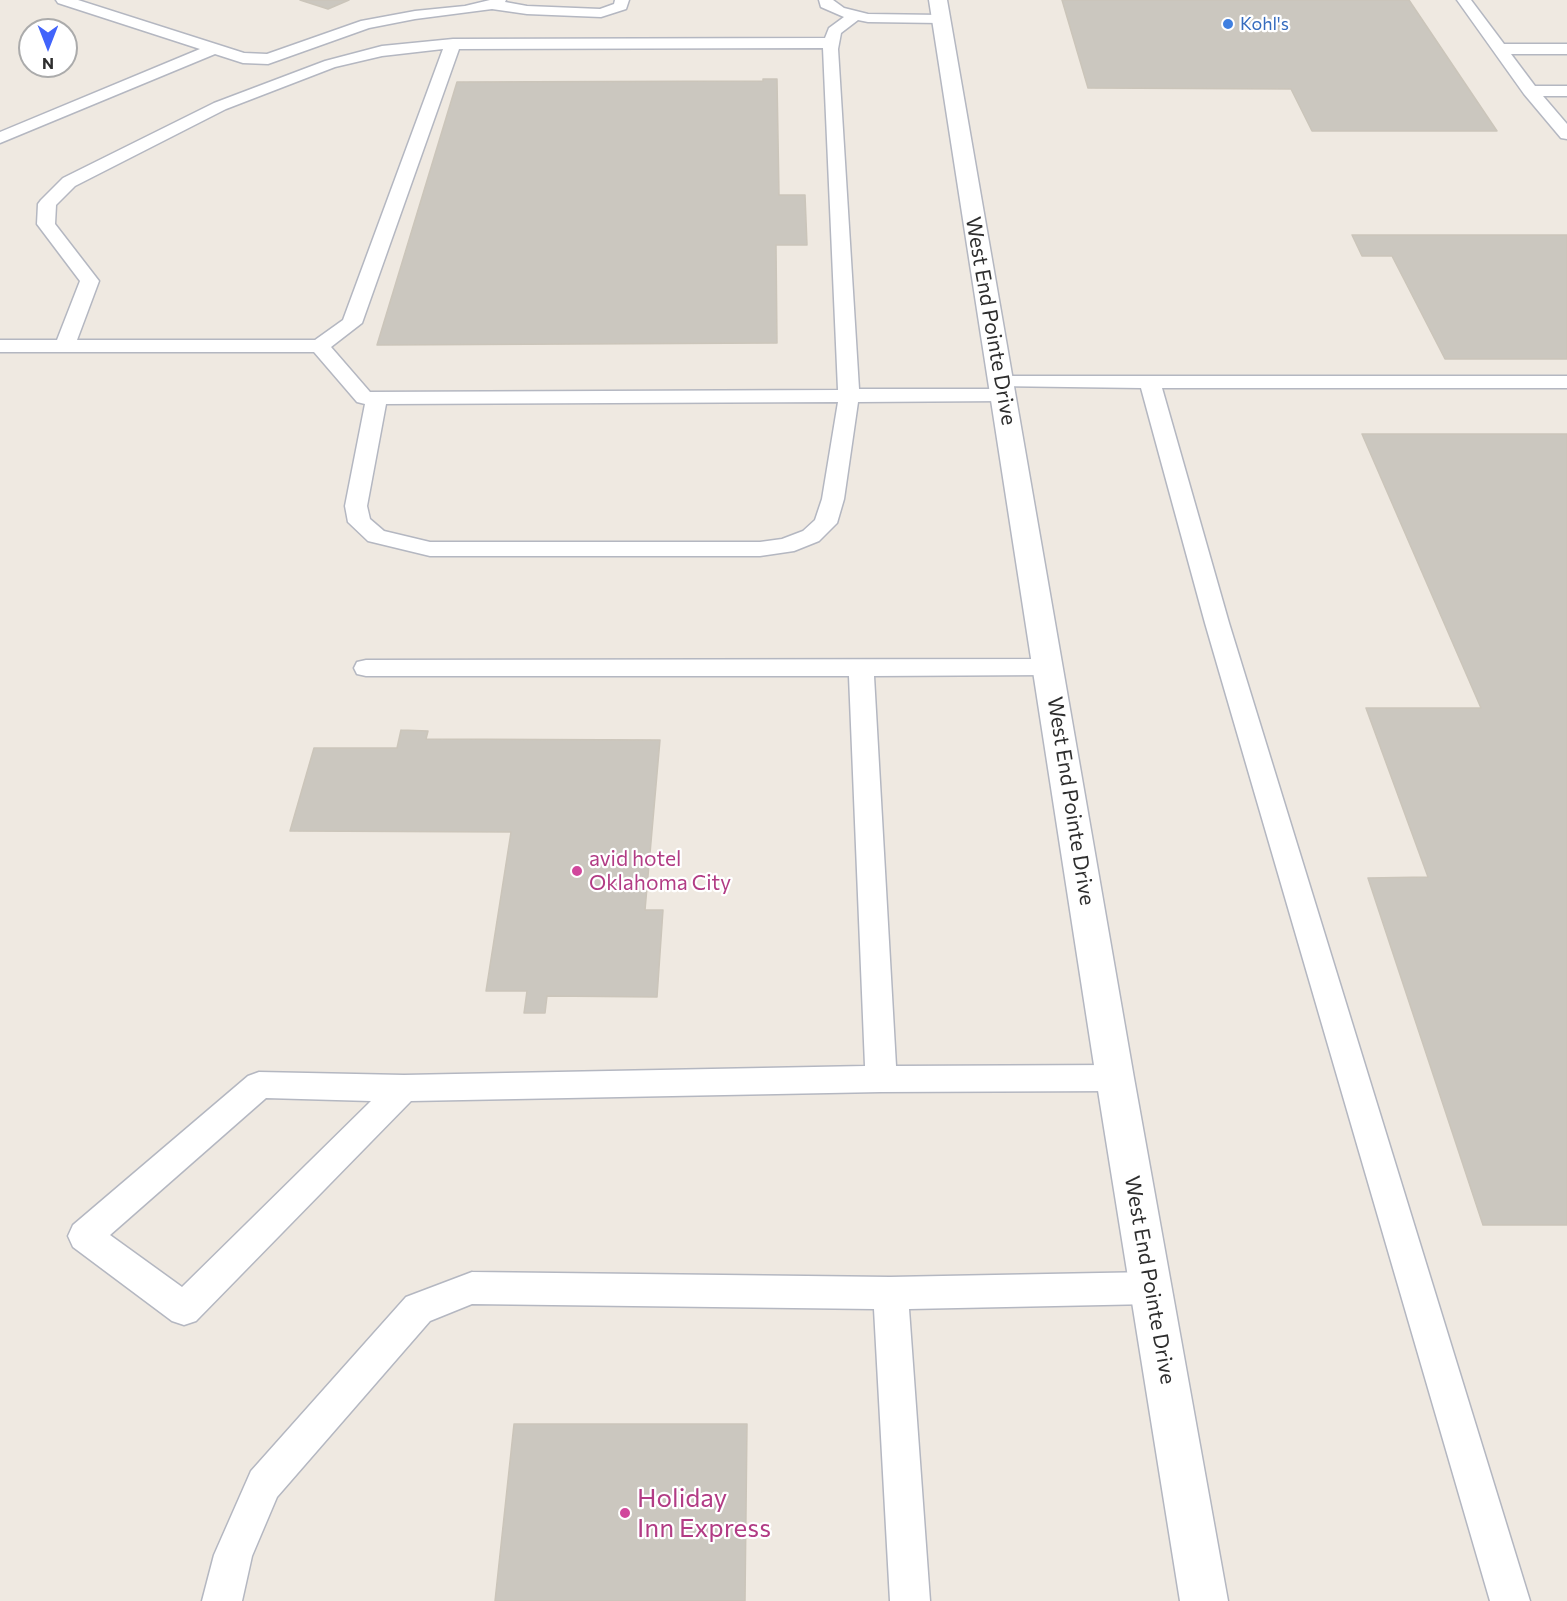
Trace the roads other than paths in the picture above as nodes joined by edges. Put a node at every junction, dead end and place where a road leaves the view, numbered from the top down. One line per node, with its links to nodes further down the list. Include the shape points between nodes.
1 (63, 0): 10 (lane)
2 (622, 0): 5 (lane, via 621,6 602,13 527,10)
3 (826, 0): 7 (lane, via 838,11)
4 (1464, 0): 11 (lane)
5 (496, 2): 10 (lane, via 366,24 268,59 243,58)
6 (939, 10): 7 (lane, via 868,18); 22 (street, West End Pointe Drive)
7 (855, 15): 8 (lane, via 834,31)
8 (831, 43): 9 (lane); 23 (lane)
9 (453, 44): 18 (lane, via 382,51 330,64 220,106 69,182 47,204 46,224 90,281); 19 (lane, via 352,323)
10 (214, 49): 16 (lane)
11 (1500, 49): 12 (lane); 13 (lane)
12 (1567, 50)
13 (1530, 91): 14 (lane); 15 (lane)
14 (1567, 91)
15 (1567, 134)
16 (0, 138)
17 (0, 346): 18 (lane)
18 (65, 346): 19 (lane)
19 (320, 346): 24 (lane, via 364,398)
20 (1150, 382): 21 (lane); 22 (lane); 36 (lane, via 1217,623)
21 (1567, 382)
22 (1003, 388): 23 (lane); 26 (street, West End Pointe Drive)
23 (849, 396): 24 (lane); 24 (lane, via 826,523 811,536 786,546 759,549 430,549 376,536 359,522 356,506)
24 (377, 398)
25 (861, 667): 26 (lane); 27 (lane); 29 (lane)
26 (1049, 667): 28 (street, West End Pointe Drive)
27 (366, 668)
28 (1115, 1078): 29 (lane); 31 (street, West End Pointe Drive)
29 (881, 1079): 30 (lane)
30 (404, 1088): 30 (lane, via 184,1309 85,1236 259,1085)
31 (1152, 1288): 32 (lane); 35 (street, West End Pointe Drive)
32 (890, 1293): 33 (lane, via 472,1288 418,1309 264,1484 233,1555); 34 (lane)
33 (222, 1601)
34 (910, 1601)
35 (1204, 1601)
36 (1510, 1601)

